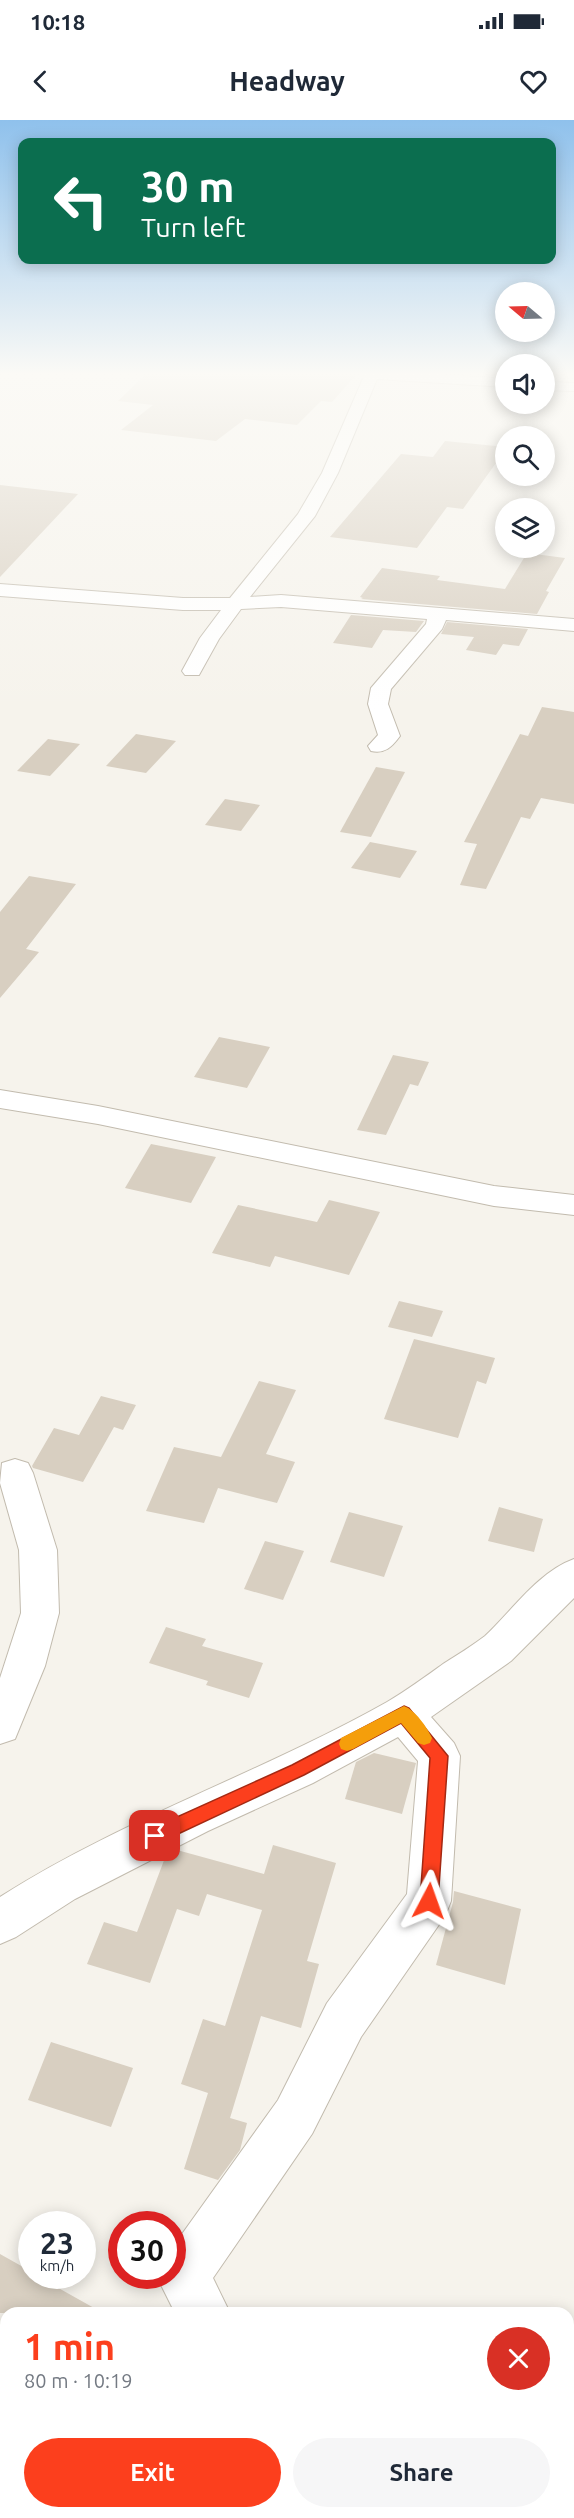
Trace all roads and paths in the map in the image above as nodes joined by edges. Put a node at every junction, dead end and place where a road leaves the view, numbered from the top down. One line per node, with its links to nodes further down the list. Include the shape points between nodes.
1 (323, 486): 3 (street, via 306,516)
2 (0, 590): 3 (street)
3 (235, 604): 4 (street, via 281,601); 6 (street)
4 (438, 614): 5 (street); 7 (street, via 435,625 381,688 378,704 389,736)
5 (574, 625)
6 (192, 671)
7 (379, 746)
8 (0, 1099): 9 (street, via 98,1115 494,1196)
9 (574, 1205)
10 (15, 1473): 13 (street, via 38,1550 40,1613 25,1666)
11 (574, 1575): 12 (street, via 497,1649)
12 (404, 1714): 14 (street, via 298,1770 59,1884); 15 (street, via 439,1756 429,1901 344,2020 295,2117 183,2277)
13 (0, 1726)
14 (0, 1922)
15 (200, 2307)

